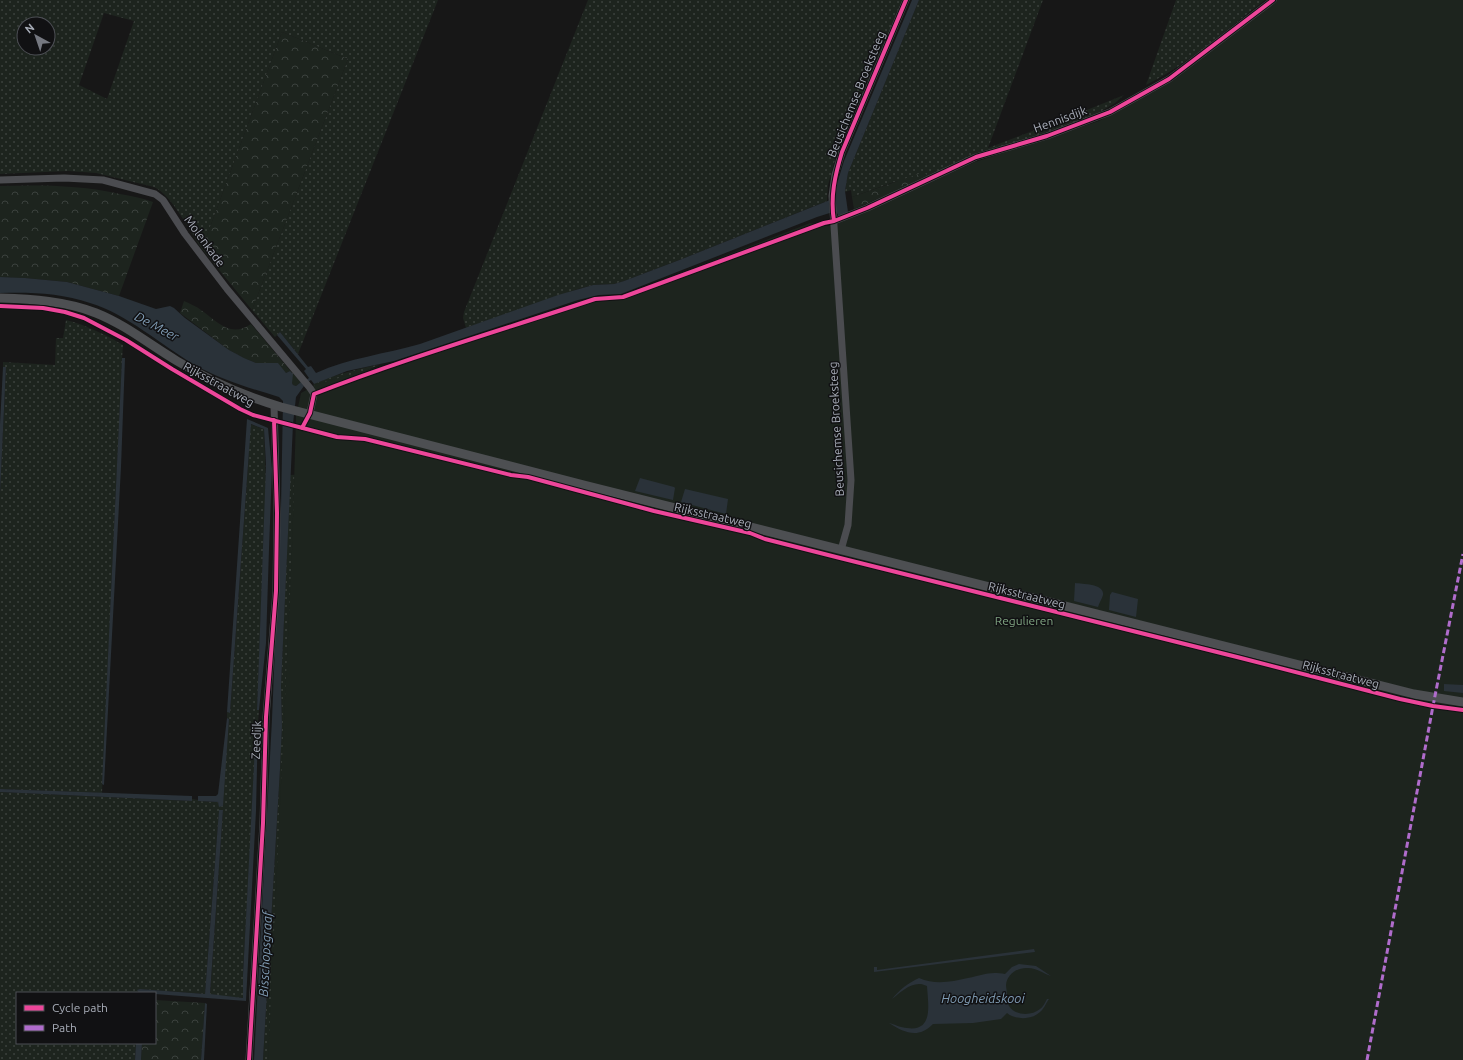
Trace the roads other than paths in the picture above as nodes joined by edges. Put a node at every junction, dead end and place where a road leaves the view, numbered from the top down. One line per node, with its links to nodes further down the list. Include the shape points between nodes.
1 (906, 0): 4 (street, Beusichemse Broeksteeg, via 842,152 832,196)
2 (1273, 0): 4 (street, Hennisdijk, via 1169,79 1110,112 1047,136 976,157 867,208)
3 (0, 180): 7 (street, Molenkade, via 103,180 155,194 163,200 227,289 310,388 314,394)
4 (833, 218): 8 (street, Beusichemse Broeksteeg, via 851,480 848,525)
5 (0, 298): 6 (main road, Rijksstraatweg, via 59,303 96,313 217,383)
6 (277, 406): 7 (main road, Rijksstraatweg); 10 (street, Zeedijk, via 276,591 266,717 263,823)
7 (310, 413): 8 (main road, Rijksstraatweg)
8 (841, 550): 9 (main road, Rijksstraatweg, via 1399,690)
9 (1463, 702)
10 (249, 1060)

